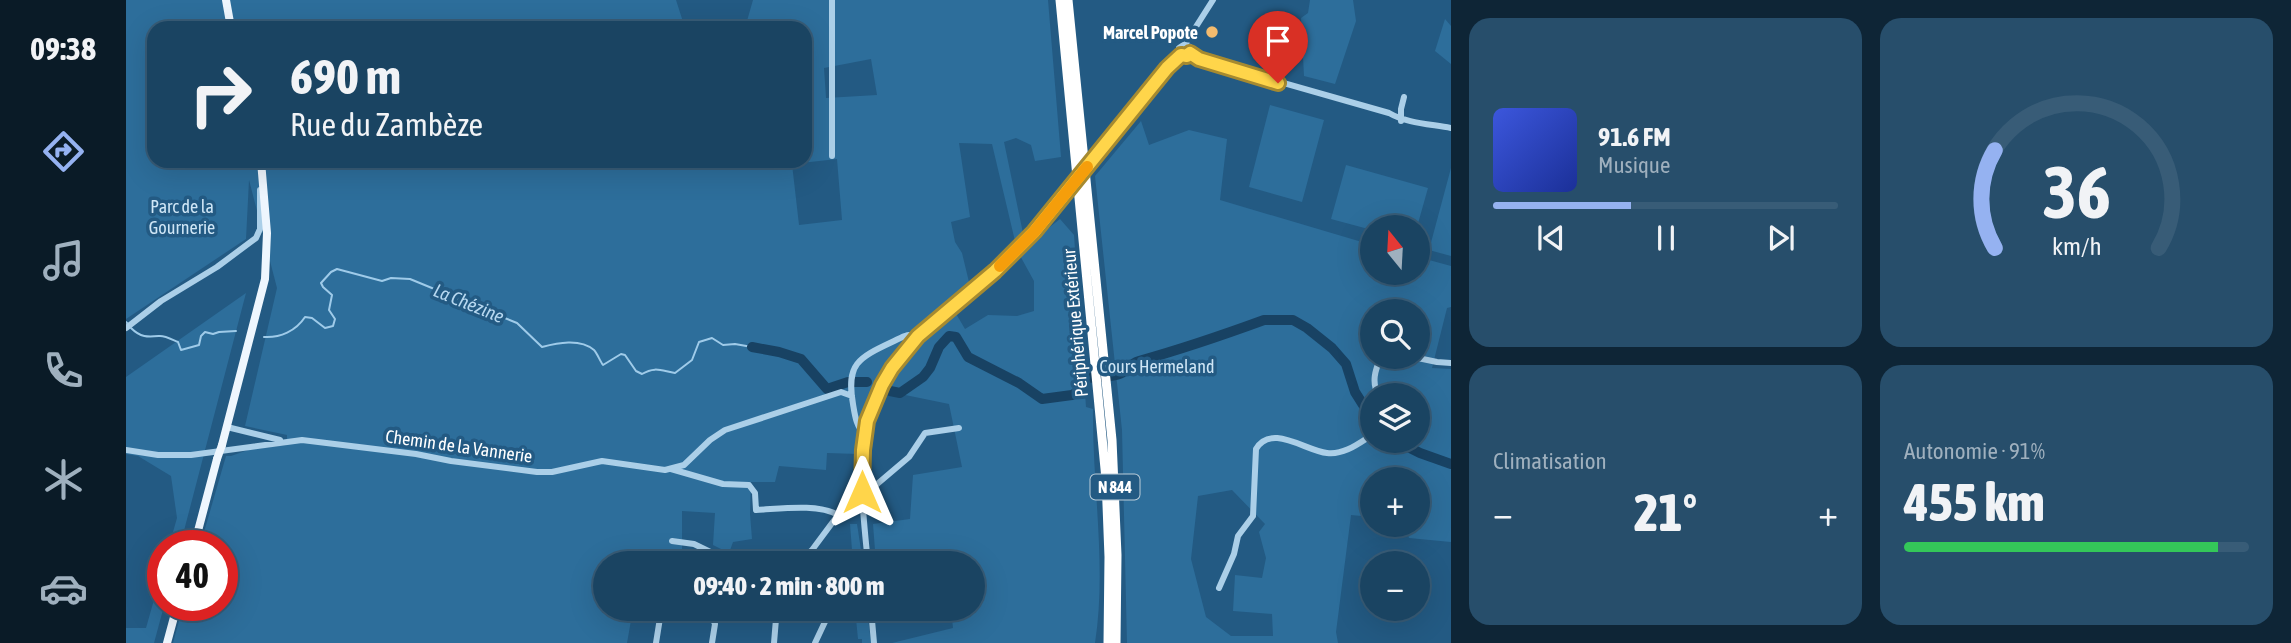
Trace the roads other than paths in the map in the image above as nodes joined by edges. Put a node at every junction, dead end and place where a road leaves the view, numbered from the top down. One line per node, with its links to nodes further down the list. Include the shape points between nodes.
1 (226, 0): 6 (main road)
2 (832, 0): 13 (street)
3 (1060, 0): 18 (highway, Périphérique Extérieur / N 844)
4 (1068, 0): 18 (highway, N 844)
5 (1213, 0): 7 (street)
6 (230, 21)
7 (1185, 44): 8 (street); 9 (street, via 1179,48)
8 (1190, 53): 9 (street); 11 (street, via 1389,113)
9 (1181, 55): 17 (street, bridge, via 1034,232)
10 (1404, 97): 11 (street)
11 (1401, 121): 12 (street)
12 (1451, 128)
13 (831, 156)
14 (262, 168): 15 (main road)
15 (264, 178): 16 (street, via 261,229 256,238); 23 (main road, via 265,279)
16 (126, 328)
17 (918, 336): 21 (street, via 908,334 861,359 852,370); 25 (street, via 882,385)
18 (1099, 358): 22 (highway, N 844)
19 (1430, 361): 20 (street)
20 (1451, 363)
21 (852, 396): 25 (street, via 856,422); 29 (street, via 841,392 725,430 690,461)
22 (1104, 406): 43 (highway, Périphérique Extérieur / N 844); 52 (highway, N 844, via 1117,535)
23 (227, 427): 26 (street); 33 (main road, bridge)
24 (959, 428): 30 (street, via 925,433 909,457)
25 (865, 435): 30 (street)
26 (286, 441): 28 (street, Chemin de la Vannerie, via 191,455); 29 (street, Chemin de la Vannerie, via 327,442 537,472 602,461)
27 (1360, 443): 38 (street, via 1326,453 1281,439 1260,443 1253,516 1238,536)
28 (126, 450)
29 (670, 469): 32 (street, Chemin de la Vannerie, via 723,484 749,485 755,493 756,510 819,508)
30 (862, 492): 31 (street)
31 (863, 506): 32 (street); 37 (street)
32 (838, 514): 36 (street)
33 (198, 530)
34 (672, 541): 35 (street)
35 (708, 551)
36 (812, 551)
37 (867, 551)
38 (1219, 588)
39 (173, 621): 44 (main road)
40 (776, 621): 47 (street)
41 (825, 621): 48 (street)
42 (872, 621): 49 (street)
43 (1109, 621): 50 (highway, via 1104,625); 51 (highway, Périphérique Extérieur / N 844)
44 (167, 643)
45 (656, 643): 46 (street, via 661,614 666,611 712,617)
46 (712, 643)
47 (774, 643)
48 (814, 643)
49 (874, 643)
50 (1102, 643)
51 (1108, 643)
52 (1116, 643)

